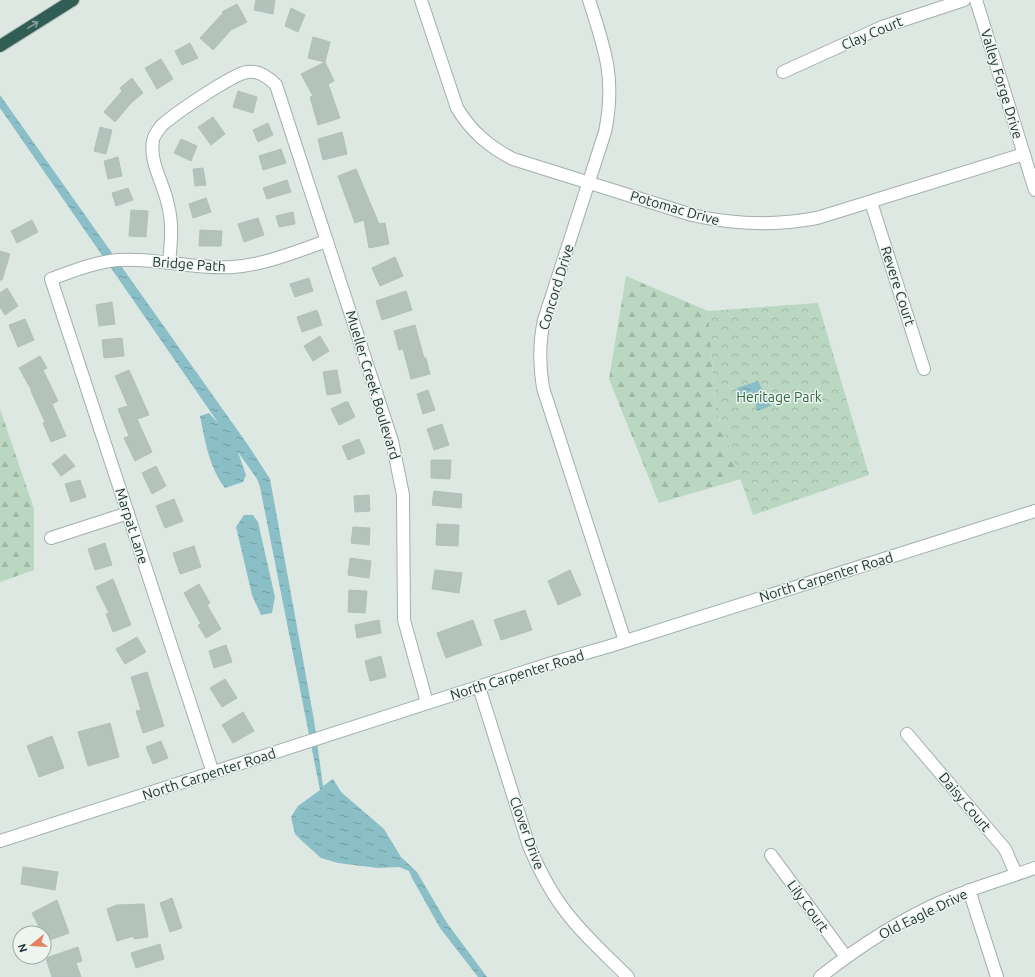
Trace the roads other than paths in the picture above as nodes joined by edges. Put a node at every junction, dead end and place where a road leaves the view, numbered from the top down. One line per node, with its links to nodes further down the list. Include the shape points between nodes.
1 (73, 0): 6 (highway, one-way to 1)
2 (421, 0): 9 (street, Potomac Drive, via 450,92 457,108 476,134 487,144 513,158)
3 (589, 0): 9 (street, Concord Drive, via 607,57 610,96 605,132)
4 (964, 0): 7 (street, Clay Court, via 882,27)
5 (976, 0): 8 (street, Valley Forge Drive)
6 (0, 46)
7 (783, 72)
8 (1024, 154): 10 (street, Valley Forge Drive); 11 (street, Potomac Drive)
9 (589, 182): 11 (street, Potomac Drive, via 692,215 743,224 798,222); 19 (street, Concord Drive, via 544,320 539,352 540,369 543,388)
10 (1035, 190)
11 (871, 202): 15 (street, Revere Court)
12 (327, 241): 13 (street, Bridge Path, via 264,261 234,267); 13 (street, Mueller Creek Boulevard, via 276,85 259,73 248,72 233,76 161,126 153,139 152,154 171,220); 21 (street, Mueller Creek Boulevard, via 398,465 404,520 404,620)
13 (169, 263): 14 (street, Bridge Path, via 119,260 82,267)
14 (51, 279): 17 (street, Marpat Lane)
15 (924, 369)
16 (1035, 511): 19 (street, North Carpenter Road)
17 (128, 513): 18 (street); 23 (street, Marpat Lane)
18 (51, 538)
19 (625, 641): 20 (street, North Carpenter Road)
20 (480, 687): 21 (street, North Carpenter Road); 30 (street, Clover Drive, via 529,846 539,869 567,913)
21 (427, 703): 23 (street, North Carpenter Road)
22 (907, 734): 27 (street, Daisy Court, via 1005,849)
23 (213, 773): 24 (street, North Carpenter Road)
24 (0, 841)
25 (771, 855): 29 (street, Lily Court)
26 (1035, 868): 27 (street, Old Eagle Drive)
27 (1016, 874): 28 (street, Old Eagle Drive)
28 (969, 890): 29 (street, Old Eagle Drive, via 909,917); 32 (street)
29 (846, 957): 31 (street, Old Eagle Drive)
30 (628, 977)
31 (820, 977)
32 (997, 977)

